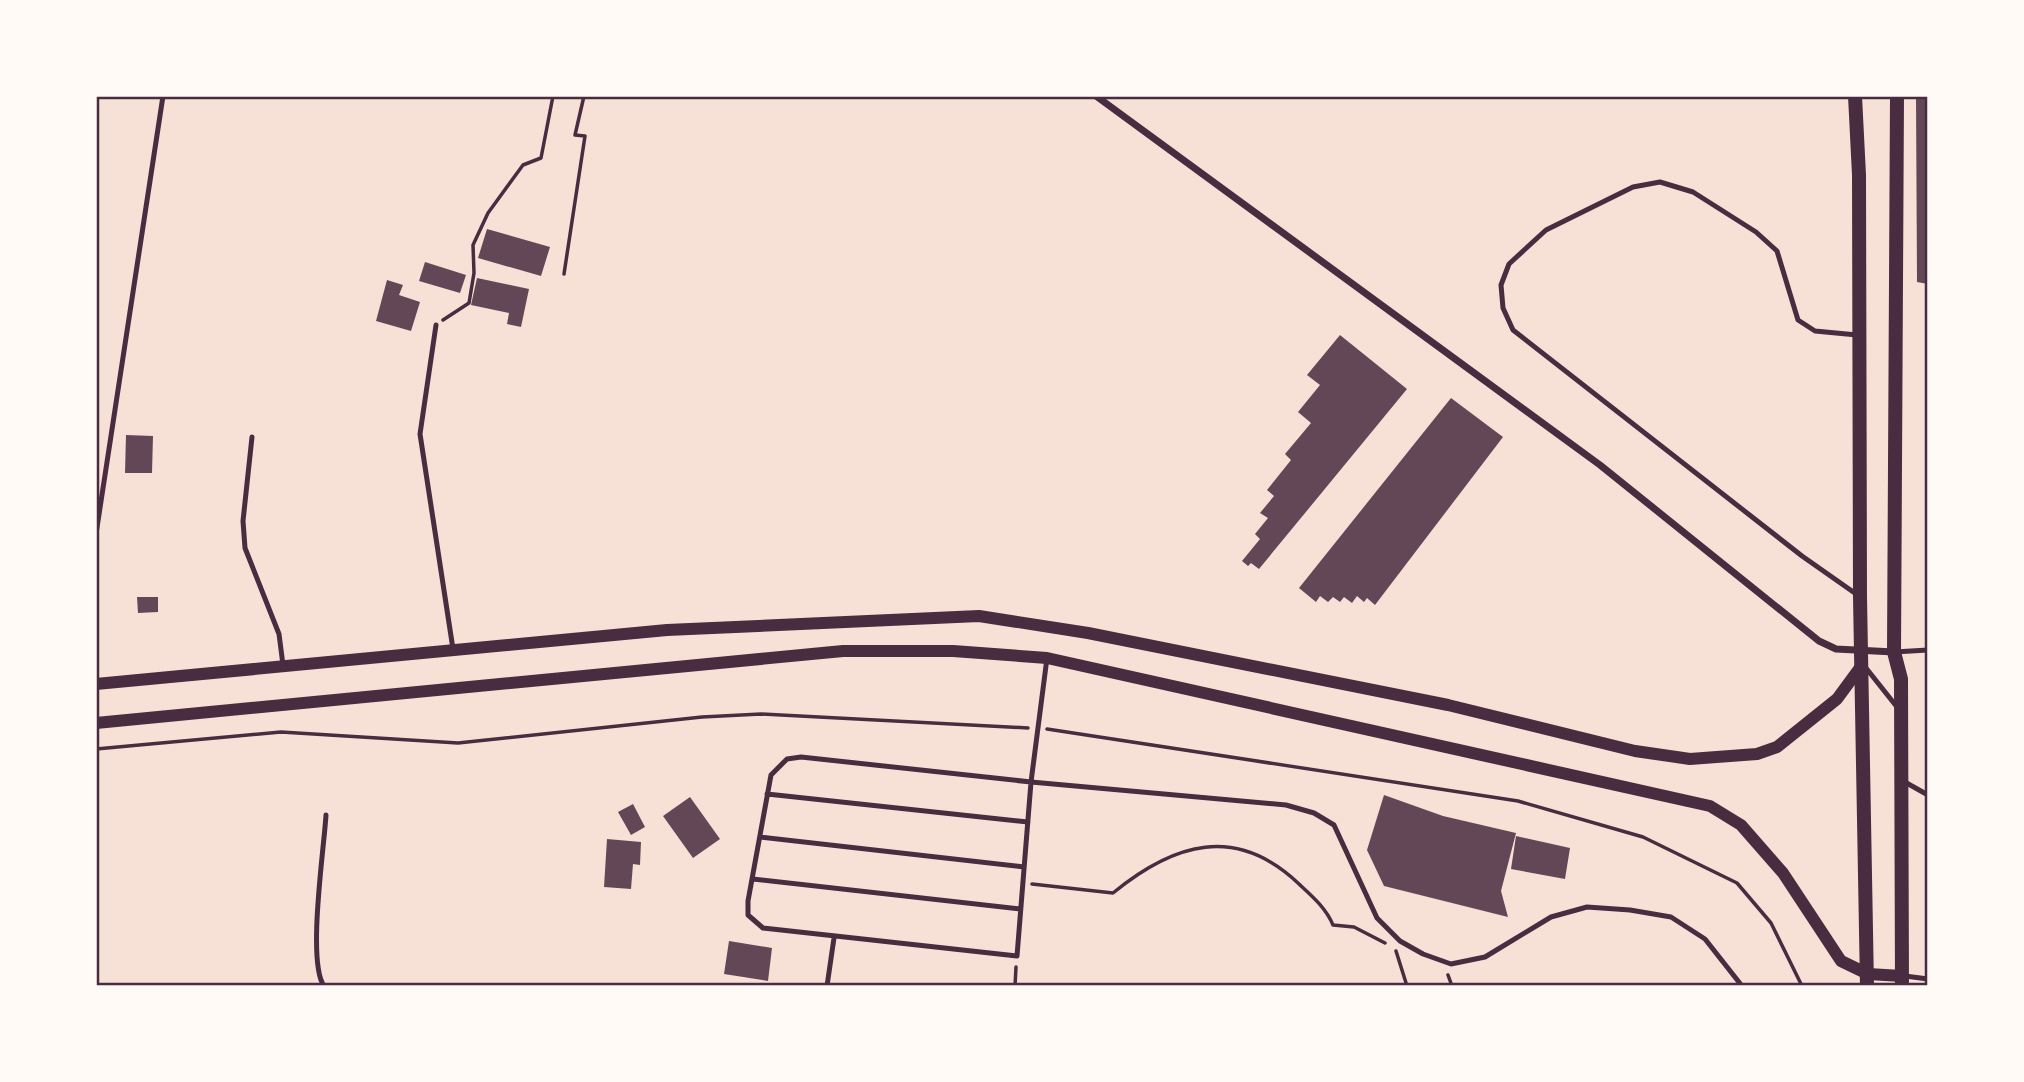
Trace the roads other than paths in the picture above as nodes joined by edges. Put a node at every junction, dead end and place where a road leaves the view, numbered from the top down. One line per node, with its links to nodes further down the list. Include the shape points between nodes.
1 (163, 96): 8 (lane)
2 (1096, 96): 13 (street, via 1600,464 1819,641)
3 (1855, 96): 6 (main road)
4 (1897, 96): 12 (main road)
5 (436, 326): 10 (lane, via 420,434)
6 (1860, 335): 9 (main road); 9 (lane, via 1815,331 1798,320 1777,251 1693,192 1660,182 1633,187 1546,230 1509,264 1501,285 1503,309 1513,330)
7 (252, 437): 15 (lane, via 243,521 245,548 279,634)
8 (96, 534)
9 (1860, 597): 13 (main road)
10 (453, 649): 13 (street, via 667,630 1005,618 1448,705 1635,751 1689,759 1757,754 1777,747 1837,699); 15 (street)
11 (1928, 650): 12 (lane)
12 (1894, 652): 13 (street); 17 (main road)
13 (1863, 658): 17 (lane); 31 (main road)
14 (1047, 659): 18 (street, via 953,651 843,651); 20 (lane); 31 (street, via 1710,806 1741,825 1783,873 1841,961)
15 (283, 666): 16 (street)
16 (96, 684)
17 (1902, 712): 19 (main road)
18 (96, 723)
19 (1903, 781): 22 (lane); 32 (main road)
20 (1031, 782): 21 (lane, via 801,757 775,767); 24 (lane); 35 (lane, via 1286,805 1314,813 1334,825 1377,918 1400,941 1451,964 1485,957 1551,917 1587,907 1630,910 1671,917 1705,939)
21 (767, 794): 24 (lane); 25 (lane)
22 (1928, 795)
23 (326, 815): 33 (lane, via 316,946 319,979)
24 (1028, 821): 26 (lane)
25 (760, 837): 26 (lane); 27 (lane)
26 (1024, 867): 28 (lane)
27 (753, 879): 28 (lane); 29 (lane, via 748,915 754,923)
28 (1020, 909): 29 (lane, via 1017,956)
29 (834, 938): 34 (lane)
30 (1928, 979): 32 (lane)
31 (1868, 980): 32 (street)
32 (1902, 981)
33 (324, 986)
34 (827, 986)
35 (1742, 986)

